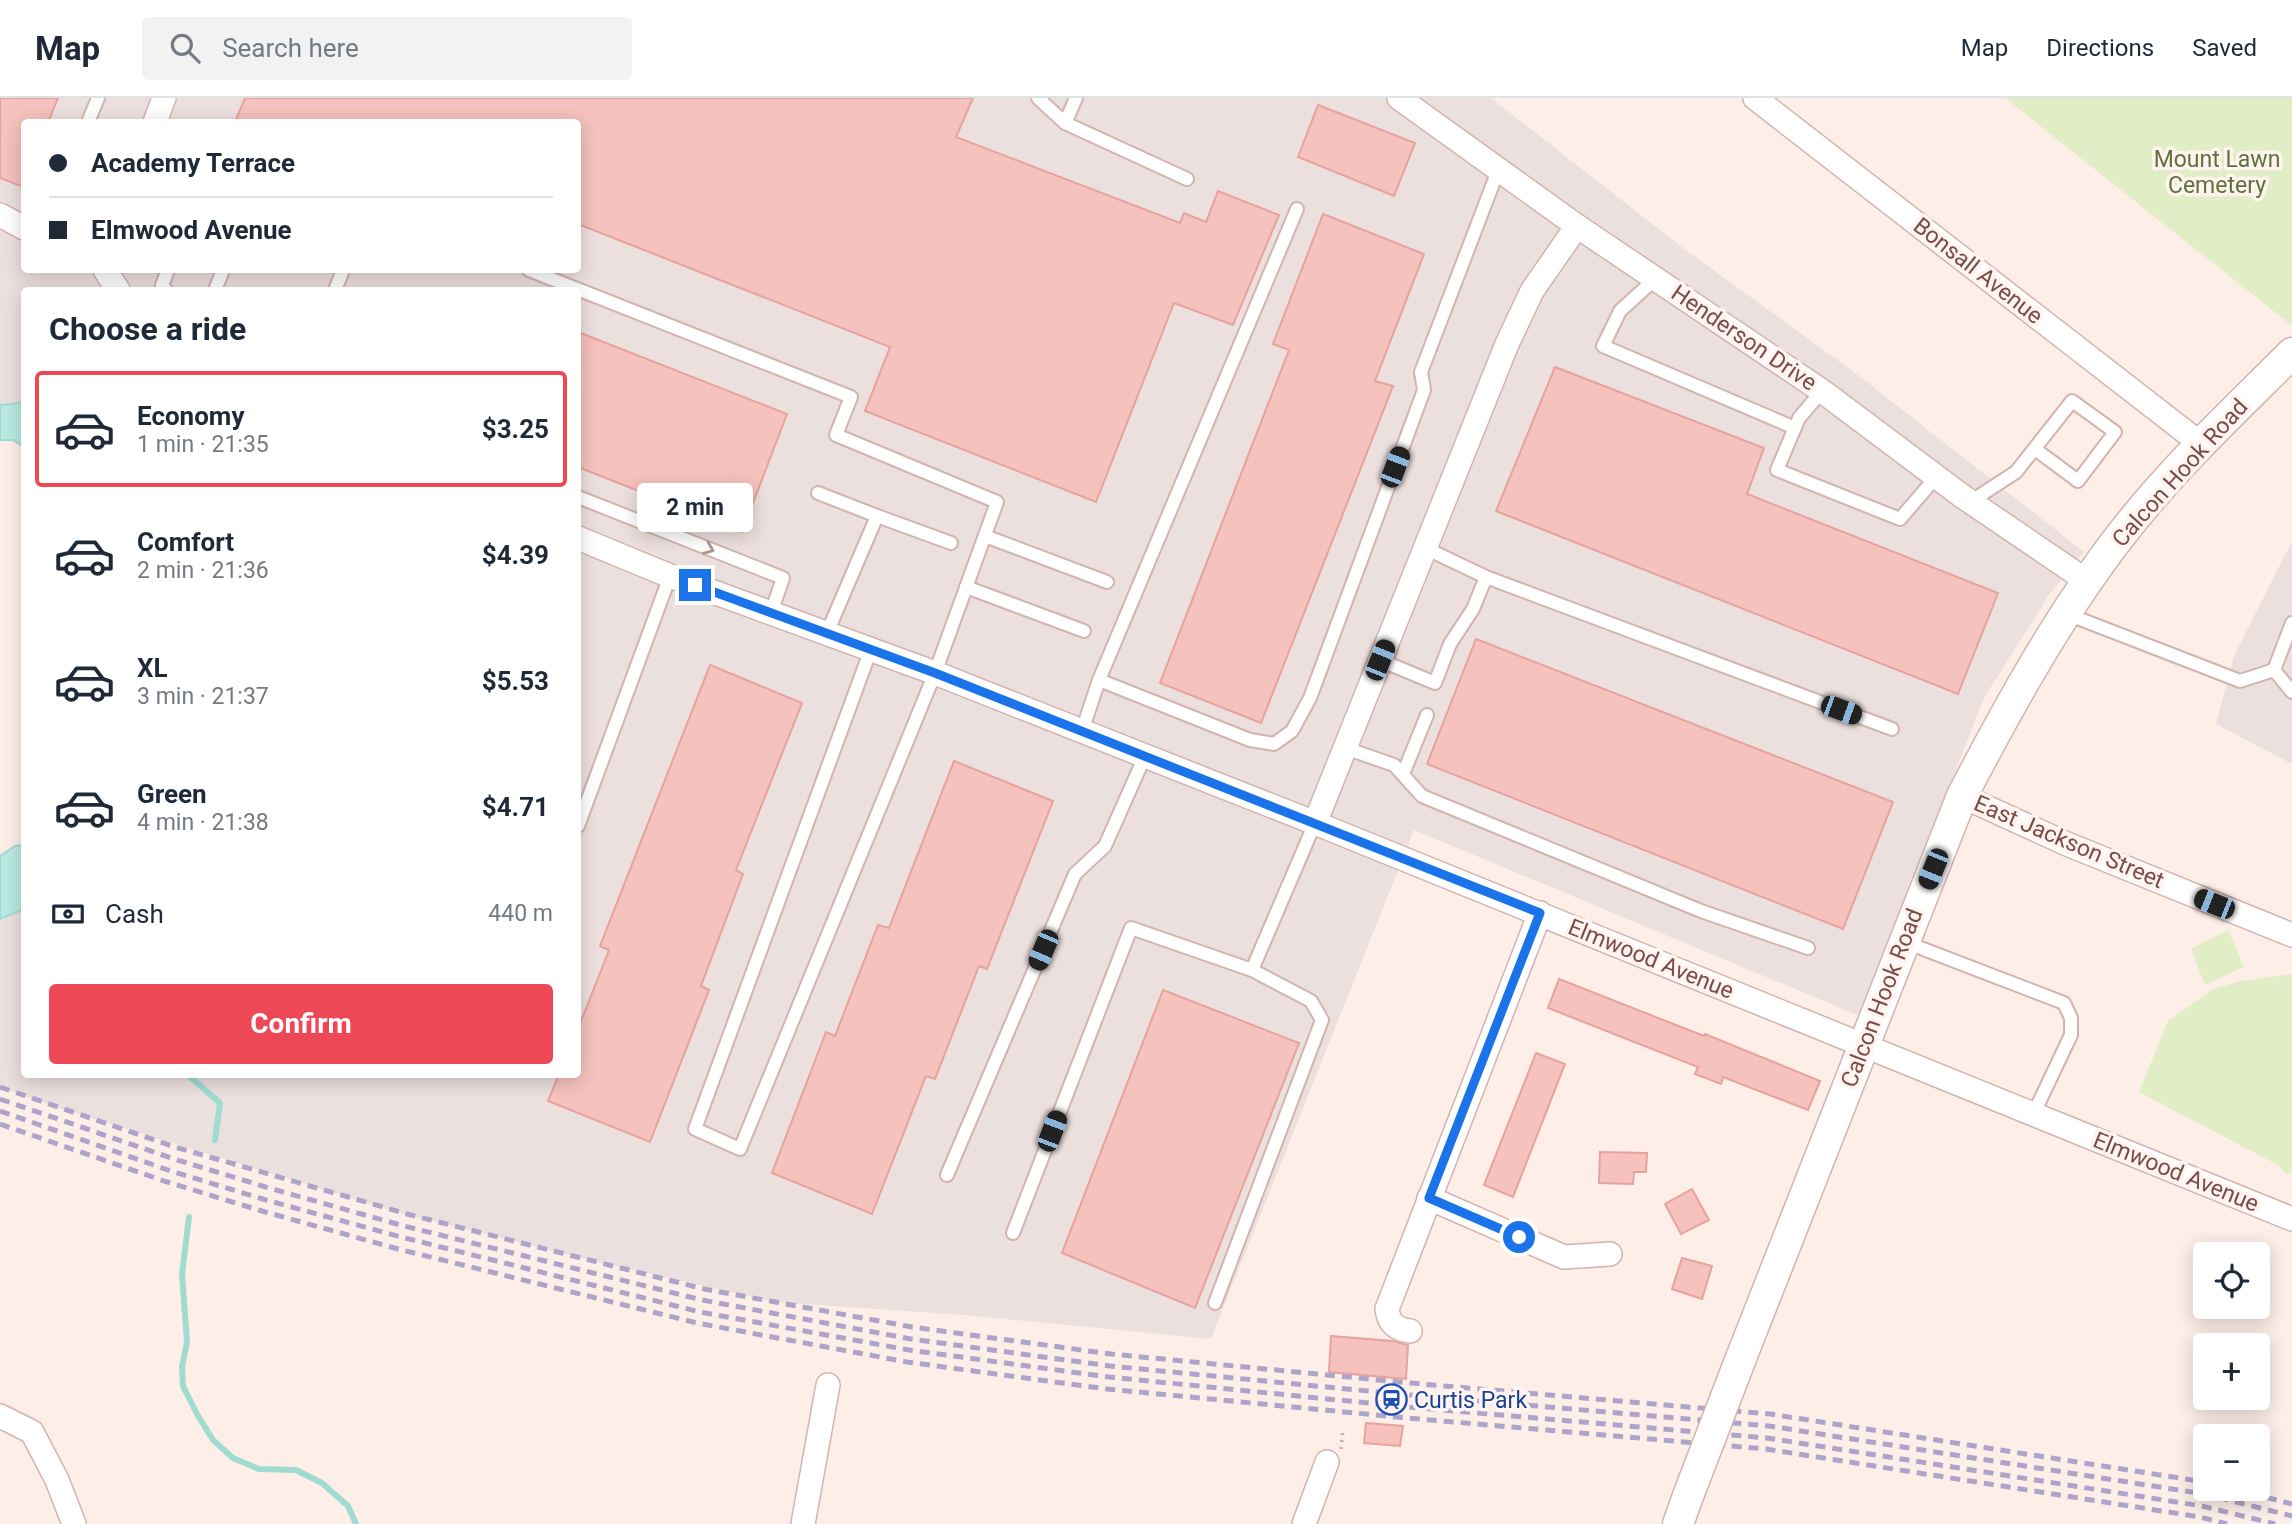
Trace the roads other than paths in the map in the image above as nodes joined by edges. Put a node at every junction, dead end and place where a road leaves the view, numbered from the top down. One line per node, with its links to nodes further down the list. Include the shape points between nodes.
1 (98, 98): 7 (lane)
2 (164, 98): 8 (street)
3 (1038, 98): 9 (lane)
4 (1076, 98): 9 (lane)
5 (1399, 98): 10 (street, Henderson Drive)
6 (1755, 98): 23 (street, Bonsall Avenue)
7 (89, 119)
8 (156, 119)
9 (1065, 124): 11 (lane)
10 (1499, 168): 15 (street, Henderson Drive); 48 (lane, via 1421,372 1424,390 1310,698 1292,731 1274,744 1250,740)
11 (1187, 179)
12 (1297, 209): 48 (lane)
13 (0, 215): 14 (street)
14 (21, 226)
15 (1577, 226): 17 (street, Henderson Drive); 33 (street, via 1532,290)
16 (537, 273): 18 (lane)
17 (1656, 278): 21 (street, Henderson Drive); 22 (lane, via 1620,311 1603,346)
18 (572, 287)
19 (581, 291): 30 (lane, via 851,397 836,436 997,502)
20 (2292, 353): 23 (street, Calcon Hook Road)
21 (1822, 391): 22 (lane); 25 (street, Henderson Drive)
22 (1795, 428): 25 (lane, via 1777,470 1900,519)
23 (2201, 444): 36 (street, Calcon Hook Road, via 2146,503)
24 (2035, 449): 24 (lane, via 2072,401 2115,432 2078,481); 28 (lane, via 2016,472)
25 (1937, 476): 28 (street, Henderson Drive)
26 (818, 493): 29 (lane)
27 (581, 498): 39 (lane, one-way to 39, via 783,578)
28 (1970, 502): 36 (street, Henderson Drive)
29 (877, 516): 32 (lane); 43 (lane)
30 (985, 536): 37 (lane); 38 (lane)
31 (581, 539): 34 (street, Elmwood Avenue)
32 (951, 543)
33 (1425, 548): 35 (lane); 45 (street)
34 (670, 576): 39 (street, Elmwood Avenue); 57 (lane)
35 (1486, 577): 45 (lane, via 1435,683); 51 (lane)
36 (2087, 581): 40 (street, Calcon Hook Road)
37 (1107, 582)
38 (966, 587): 42 (lane); 47 (lane)
39 (771, 613): 43 (street, Elmwood Avenue)
40 (2067, 614): 46 (lane, via 2240,681); 56 (street, Calcon Hook Road, via 2007,710)
41 (2292, 624): 46 (lane)
42 (1084, 631)
43 (827, 633): 44 (street, Elmwood Avenue)
44 (870, 649): 47 (street, Elmwood Avenue); 47 (lane, via 695,1129 740,1149)
45 (1380, 660): 53 (street)
46 (2274, 670): 49 (lane)
47 (935, 673): 52 (street, Elmwood Avenue)
48 (1099, 680): 52 (lane)
49 (2292, 692)
50 (1427, 715): 55 (lane)
51 (1892, 729)
52 (1082, 731): 54 (street, Elmwood Avenue)
53 (1345, 748): 55 (lane, via 1394,765); 58 (street)
54 (1145, 755): 58 (street, Elmwood Avenue); 66 (lane, via 1105,846 1075,874)
55 (1402, 774): 62 (lane, via 1422,796 1701,911)
56 (1962, 796): 60 (street, East Jackson Street); 61 (street, Calcon Hook Road)
57 (581, 817)
58 (1315, 822): 59 (street, Elmwood Avenue); 63 (lane)
59 (1540, 913): 64 (street, Elmwood Avenue); 67 (street)
60 (2292, 935)
61 (1904, 941): 64 (street, Calcon Hook Road); 65 (lane, via 2064,1003 2071,1018 2071,1035)
62 (1808, 948)
63 (1252, 971): 69 (lane, via 1131,928); 71 (lane, via 1311,1001 1322,1020)
64 (1863, 1045): 65 (street, Elmwood Avenue); 79 (street, Calcon Hook Road, bridge)
65 (2034, 1112): 68 (street, Elmwood Avenue)
66 (947, 1175)
67 (1429, 1198): 70 (street, via 1564,1257); 72 (street, via 1387,1309 1393,1325)
68 (2292, 1219)
69 (1013, 1233)
70 (1610, 1254)
71 (1216, 1303)
72 (1410, 1331)
73 (828, 1385): 77 (street)
74 (0, 1416): 76 (street, via 32,1432)
75 (1327, 1461): 78 (street)
76 (74, 1524)
77 (803, 1524)
78 (1304, 1524)
79 (1678, 1524)

